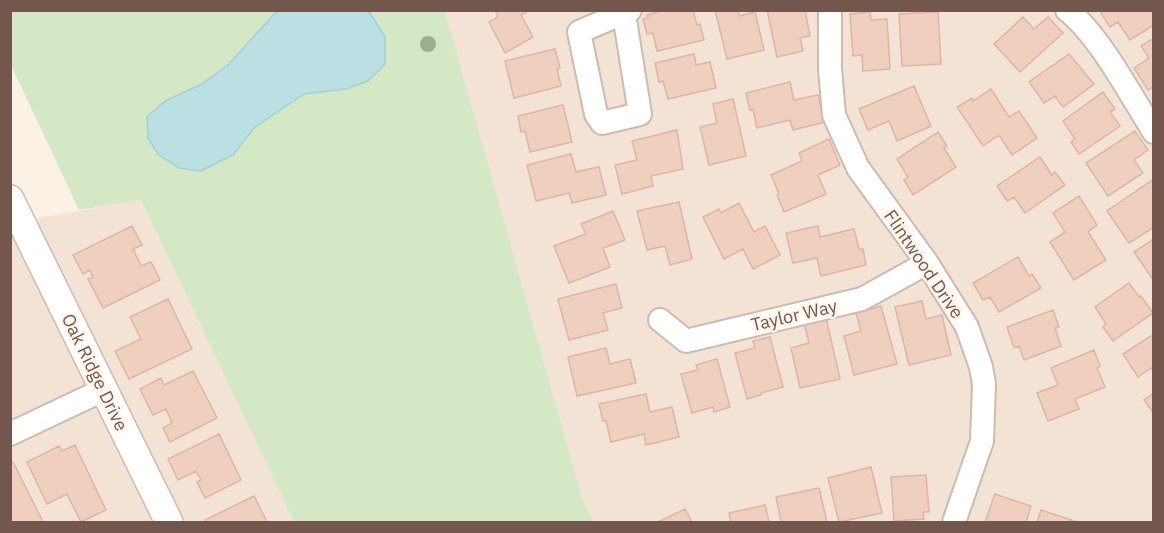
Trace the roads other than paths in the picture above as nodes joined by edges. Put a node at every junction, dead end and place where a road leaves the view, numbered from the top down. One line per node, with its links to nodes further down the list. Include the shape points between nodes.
1 (830, 10): 6 (street, Flintwood Drive, via 834,115 858,168)
2 (1067, 10): 4 (street, via 1097,43)
3 (627, 12): 3 (street, via 579,32 596,114 602,123 640,114)
4 (1154, 132)
5 (14, 216): 8 (street, Oak Ridge Drive)
6 (927, 263): 7 (street, Taylor Way, via 862,299 686,341); 11 (street, Flintwood Drive, via 967,327 984,384 982,441)
7 (660, 320)
8 (103, 390): 9 (street); 10 (street, Oak Ridge Drive)
9 (10, 434)
10 (169, 522)
11 (954, 522)

